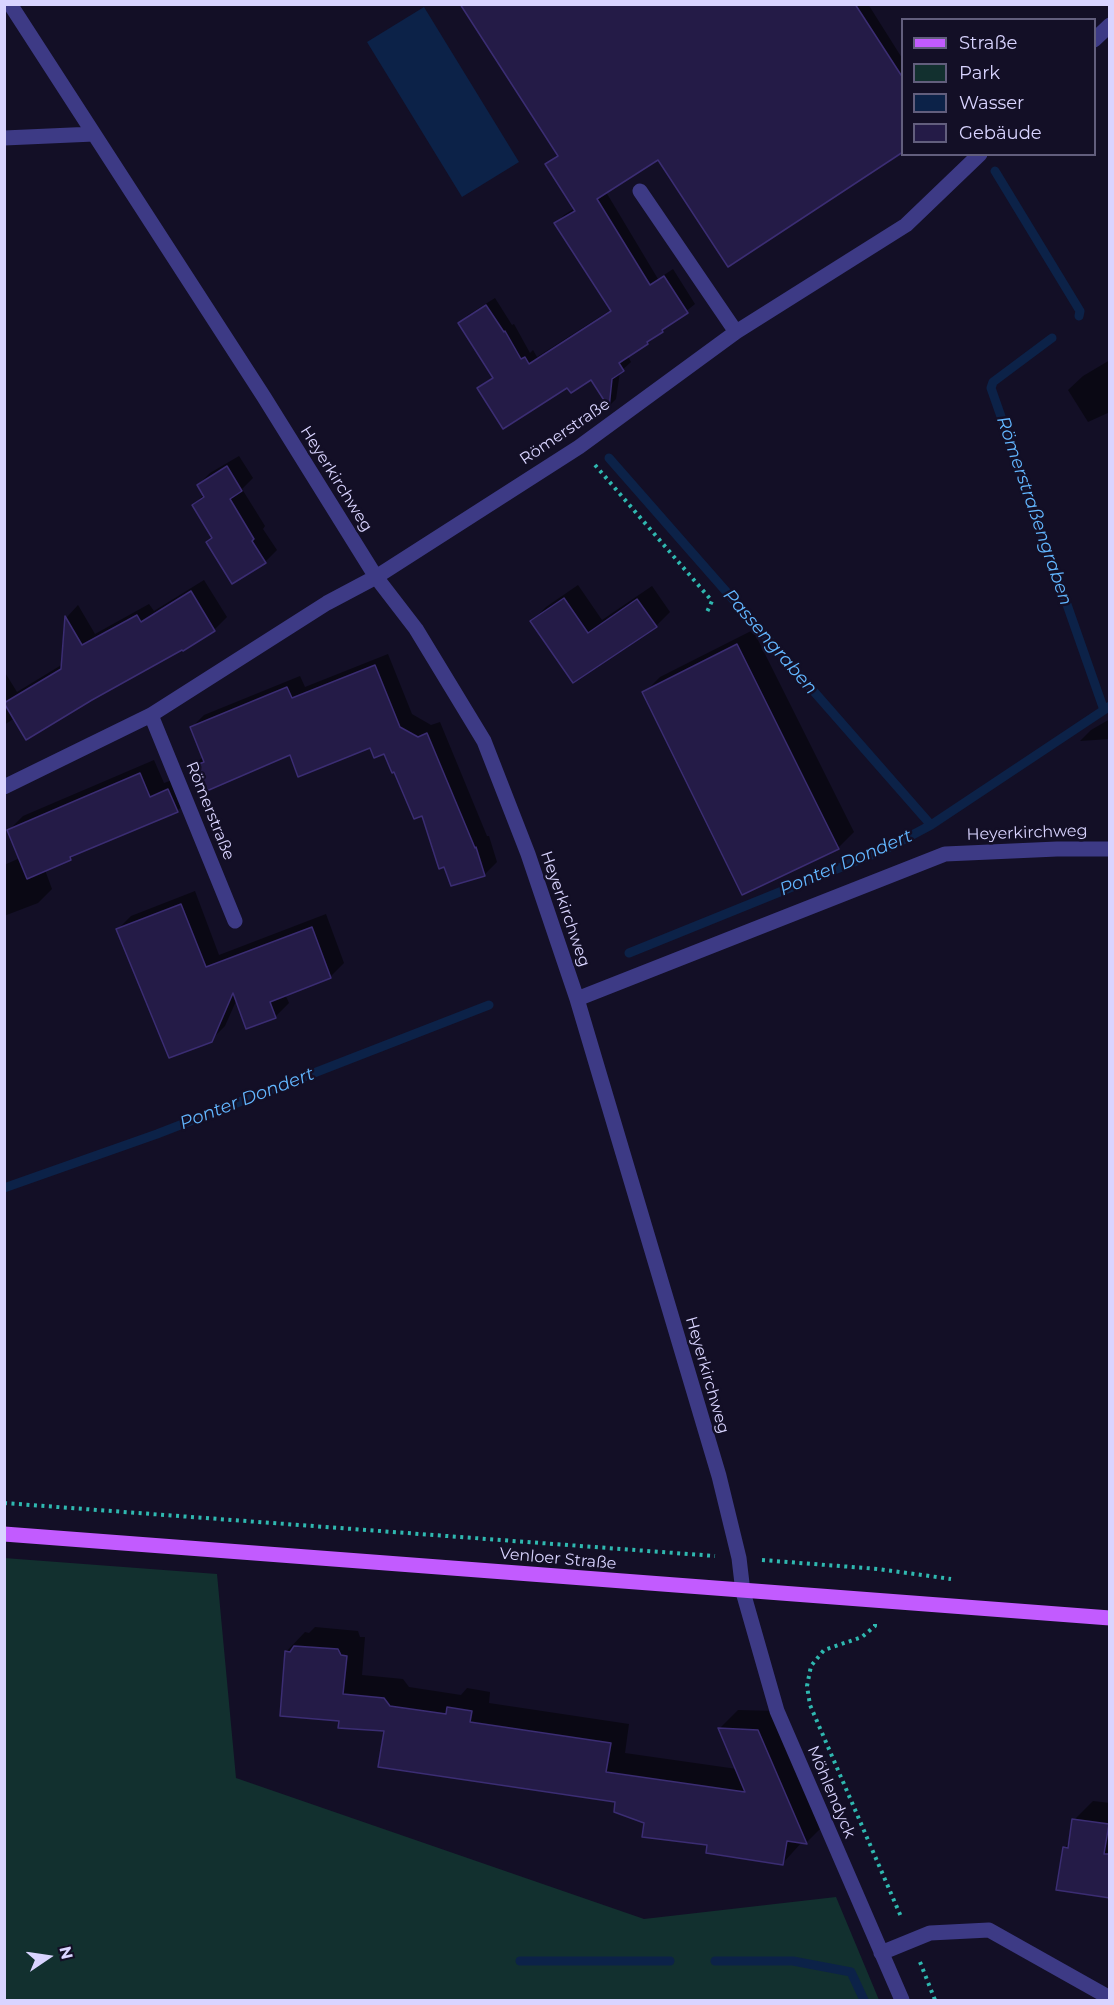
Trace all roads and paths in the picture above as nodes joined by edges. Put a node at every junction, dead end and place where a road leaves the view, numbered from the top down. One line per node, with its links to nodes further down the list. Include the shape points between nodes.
1 (10, 4): 4 (street, Heyerkirchweg)
2 (1110, 25): 3 (street)
3 (1096, 39)
4 (94, 134): 5 (street); 10 (street, Heyerkirchweg)
5 (4, 138)
6 (978, 156): 8 (street, Römerstraße, via 906,225)
7 (640, 191): 8 (street)
8 (736, 333): 9 (street, Römerstraße)
9 (579, 447): 10 (street, Römerstraße); 11 (path, via 712,600)
10 (376, 577): 12 (street, Römerstraße, via 327,603); 16 (street, Heyerkirchweg, via 416,629 484,741 528,854)
11 (707, 612)
12 (151, 714): 13 (street, Römerstraße); 15 (street, Römerstraße)
13 (4, 788)
14 (1110, 849): 16 (street, Heyerkirchweg, via 945,854)
15 (236, 921)
16 (577, 999): 19 (street, Heyerkirchweg)
17 (4, 1503): 19 (path)
18 (4, 1534): 22 (main road, Venloer Straße)
19 (739, 1558): 20 (path); 22 (street, Heyerkirchweg)
20 (878, 1569): 21 (path); 23 (path)
21 (958, 1580)
22 (744, 1592): 23 (main road, Venloer Straße); 26 (street, Möhlendyck, via 777,1711)
23 (876, 1600): 24 (main road, Venloer Straße); 25 (path, via 875,1626 862,1637 824,1650 812,1666 807,1686 810,1705)
24 (1110, 1618)
25 (911, 1940): 26 (street); 27 (street, via 930,1933 989,1930); 29 (path)
26 (881, 1953): 28 (street, Möhlendyck)
27 (1110, 1998)
28 (902, 2001)
29 (935, 2001)

